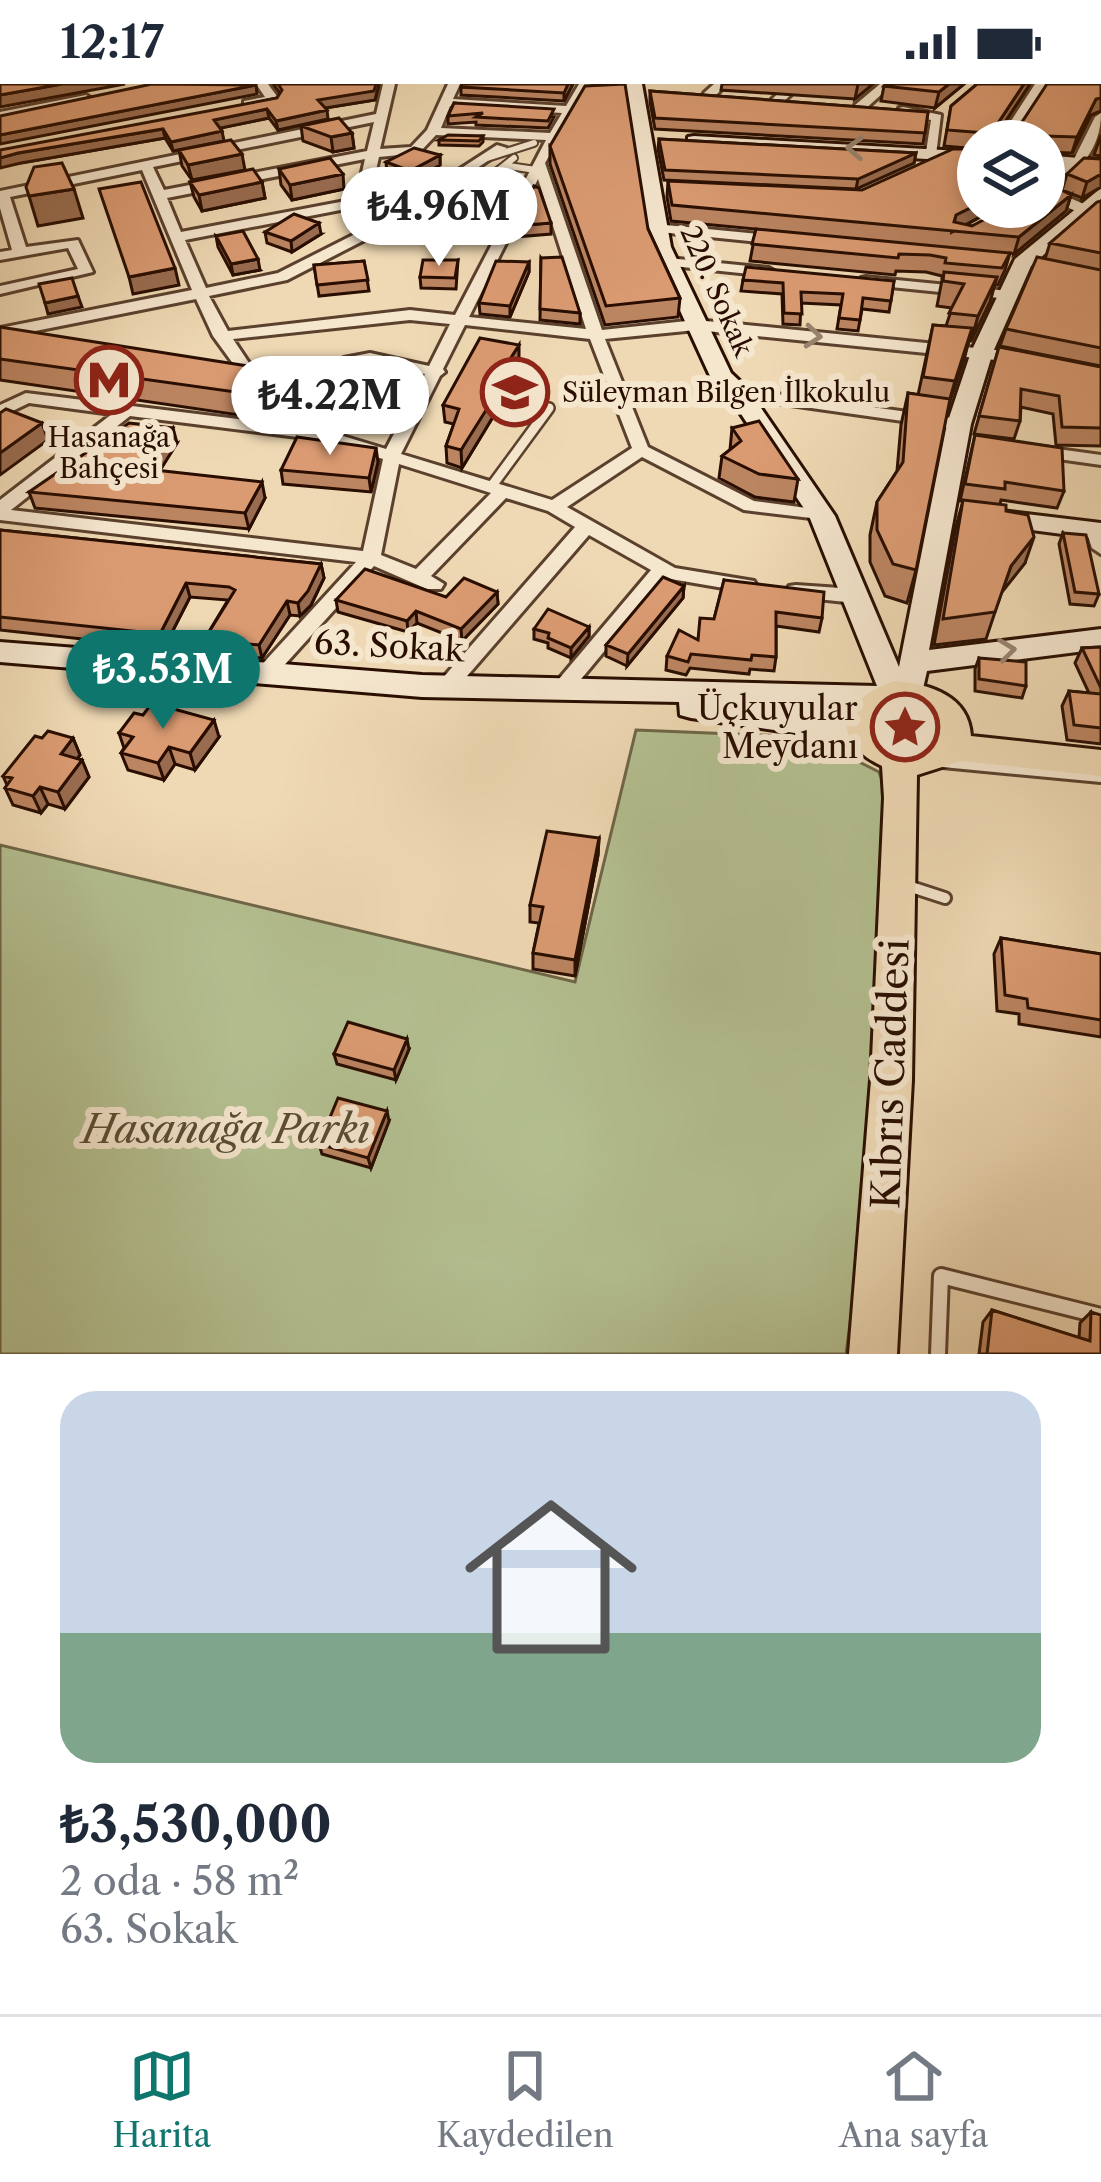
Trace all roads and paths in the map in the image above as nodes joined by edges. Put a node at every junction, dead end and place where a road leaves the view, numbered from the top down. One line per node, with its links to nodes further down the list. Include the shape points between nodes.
1 (61, 84): 17 (street)
2 (262, 84): 22 (street, via 273,99)
3 (389, 84): 18 (street)
4 (454, 84): 19 (street)
5 (518, 84): 23 (street)
6 (584, 84): 27 (street)
7 (721, 84): 14 (street)
8 (796, 84): 20 (street)
9 (886, 84): 26 (street)
10 (1041, 84): 34 (street)
11 (635, 91): 53 (main road, 220. Sokak, via 650,139)
12 (112, 94): 17 (street)
13 (689, 95): 14 (street)
14 (708, 96): 15 (street)
15 (731, 98)
16 (754, 100): 20 (street)
17 (71, 102): 28 (street); 31 (street)
18 (385, 102): 29 (street); 32 (street)
19 (445, 102): 23 (street); 35 (street)
20 (776, 102): 21 (street)
21 (796, 104)
22 (232, 106)
23 (510, 106): 27 (street)
24 (838, 106): 26 (street)
25 (950, 107): 33 (street)
26 (859, 108): 33 (street)
27 (570, 110): 36 (street)
28 (0, 116)
29 (379, 117): 40 (street); 46 (street)
30 (1101, 117): 47 (street)
31 (82, 118)
32 (298, 118)
33 (937, 118): 39 (street)
34 (1018, 120)
35 (433, 131): 36 (street); 40 (street, via 416,151)
36 (555, 137): 49 (street)
37 (682, 140): 39 (main road, one-way to 37)
38 (534, 143): 43 (lane)
39 (932, 152): 41 (main road)
40 (372, 154): 57 (street); 58 (street)
41 (957, 156)
42 (508, 157): 43 (street); 49 (lane); 50 (lane)
43 (484, 159): 60 (street)
44 (957, 162): 51 (street)
45 (1065, 162): 47 (main road)
46 (145, 163): 56 (street); 57 (street)
47 (1079, 163): 48 (main road); 52 (street)
48 (1101, 166)
49 (538, 167): 72 (street); 75 (street)
50 (496, 172)
51 (916, 174)
52 (1065, 175)
53 (649, 188): 54 (street); 61 (main road, 220. Sokak)
54 (672, 189)
55 (1101, 194): 59 (main road)
56 (2, 195): 64 (street)
57 (160, 195): 62 (street)
58 (362, 202): 60 (street, via 364,217); 62 (street)
59 (1092, 210): 70 (main road, via 1020,264)
60 (381, 226): 71 (street, via 282,277)
61 (655, 228): 63 (street); 66 (main road, 220. Sokak)
62 (179, 237): 71 (street)
63 (793, 241)
64 (20, 252): 65 (street); 69 (street, via 73,243 86,272)
65 (0, 256)
66 (668, 262): 67 (street); 73 (main road, 220. Sokak)
67 (782, 273)
68 (850, 280): 70 (street)
69 (0, 290)
70 (1009, 295): 77 (main road)
71 (199, 297): 74 (street); 76 (street)
72 (464, 320): 75 (street); 76 (street, via 410,316); 80 (street)
73 (696, 325): 75 (street); 77 (street, one-way to 77); 81 (main road, 220. Sokak, via 721,376)
74 (0, 333)
75 (596, 335): 88 (street)
76 (221, 336): 79 (street)
77 (982, 352): 78 (street); 86 (main road)
78 (1025, 361)
79 (243, 366)
80 (437, 372): 85 (street, via 350,361 283,384); 89 (street)
81 (740, 394): 86 (street); 95 (main road, 220. Sokak)
82 (549, 408): 91 (lane)
83 (0, 412): 84 (street, via 26,398)
84 (125, 412): 85 (street); 93 (street)
85 (251, 426): 89 (street, via 323,434)
86 (964, 436): 94 (main road)
87 (1018, 449): 90 (street)
88 (641, 450): 92 (street); 95 (street, via 750,506)
89 (392, 455): 91 (street); 98 (street)
90 (1101, 460)
91 (497, 489): 92 (street); 98 (street, via 426,581)
92 (554, 507): 96 (street)
93 (0, 511): 98 (street)
94 (941, 511): 97 (main road); 103 (main road)
95 (822, 516): 102 (main road, 220. Sokak)
96 (585, 527): 99 (street); 107 (street)
97 (1099, 536)
98 (371, 558): 106 (street)
99 (662, 568): 100 (street); 109 (street)
100 (763, 588)
101 (786, 590): 102 (street)
102 (856, 596): 103 (main road, via 893,611); 108 (main road, 220. Sokak)
103 (922, 606): 108 (main road)
104 (1101, 639): 108 (main road, 63. Sokak, one-way to 104)
105 (0, 652): 106 (main road, 63. Sokak)
106 (263, 676): 107 (main road, 63. Sokak)
107 (448, 685): 109 (main road, 63. Sokak)
108 (900, 686): 109 (main road, 63. Sokak); 111 (main road, via 938,704); 111 (main road, Kıbrıs Caddesi, via 870,703 861,724)
109 (560, 691): 111 (main road, 63. Sokak, via 811,724)
110 (1101, 753): 111 (main road)
111 (920, 757): 112 (main road); 113 (lane); 114 (main road, Kıbrıs Caddesi)
112 (1101, 763)
113 (1101, 777)
114 (897, 883): 115 (lane); 117 (main road, Kıbrıs Caddesi, via 893,1114)
115 (945, 898)
116 (1101, 1316): 118 (lane, via 941,1276)
117 (873, 1354)
118 (938, 1354)

